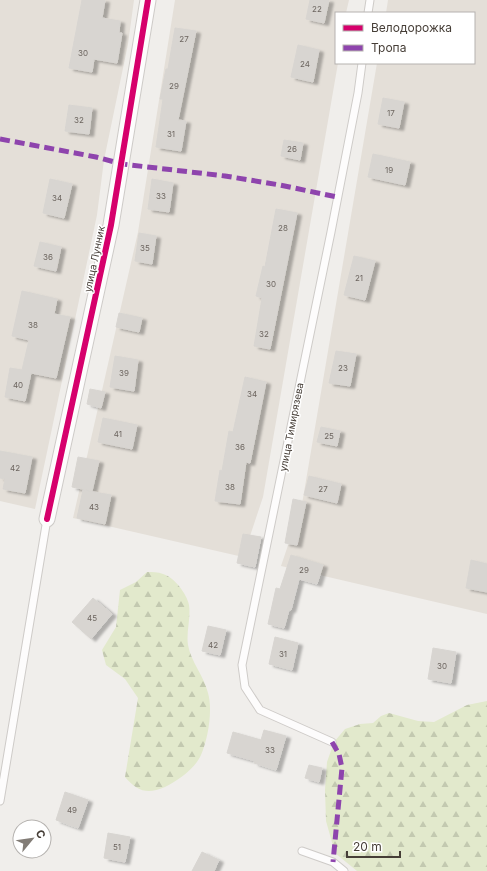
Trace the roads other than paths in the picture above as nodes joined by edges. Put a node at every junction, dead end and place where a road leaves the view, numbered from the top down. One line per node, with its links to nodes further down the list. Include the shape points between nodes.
1 (148, 0): 5 (street, улица Лунник, via 111,225)
2 (370, 0): 3 (lane)
3 (368, 12)
4 (362, 64): 6 (lane, улица Тимирязева, via 331,232 242,665 245,687 260,710)
5 (47, 519): 7 (lane)
6 (332, 742)
7 (0, 801)
8 (302, 851): 9 (lane, via 333,862)
9 (344, 871)

